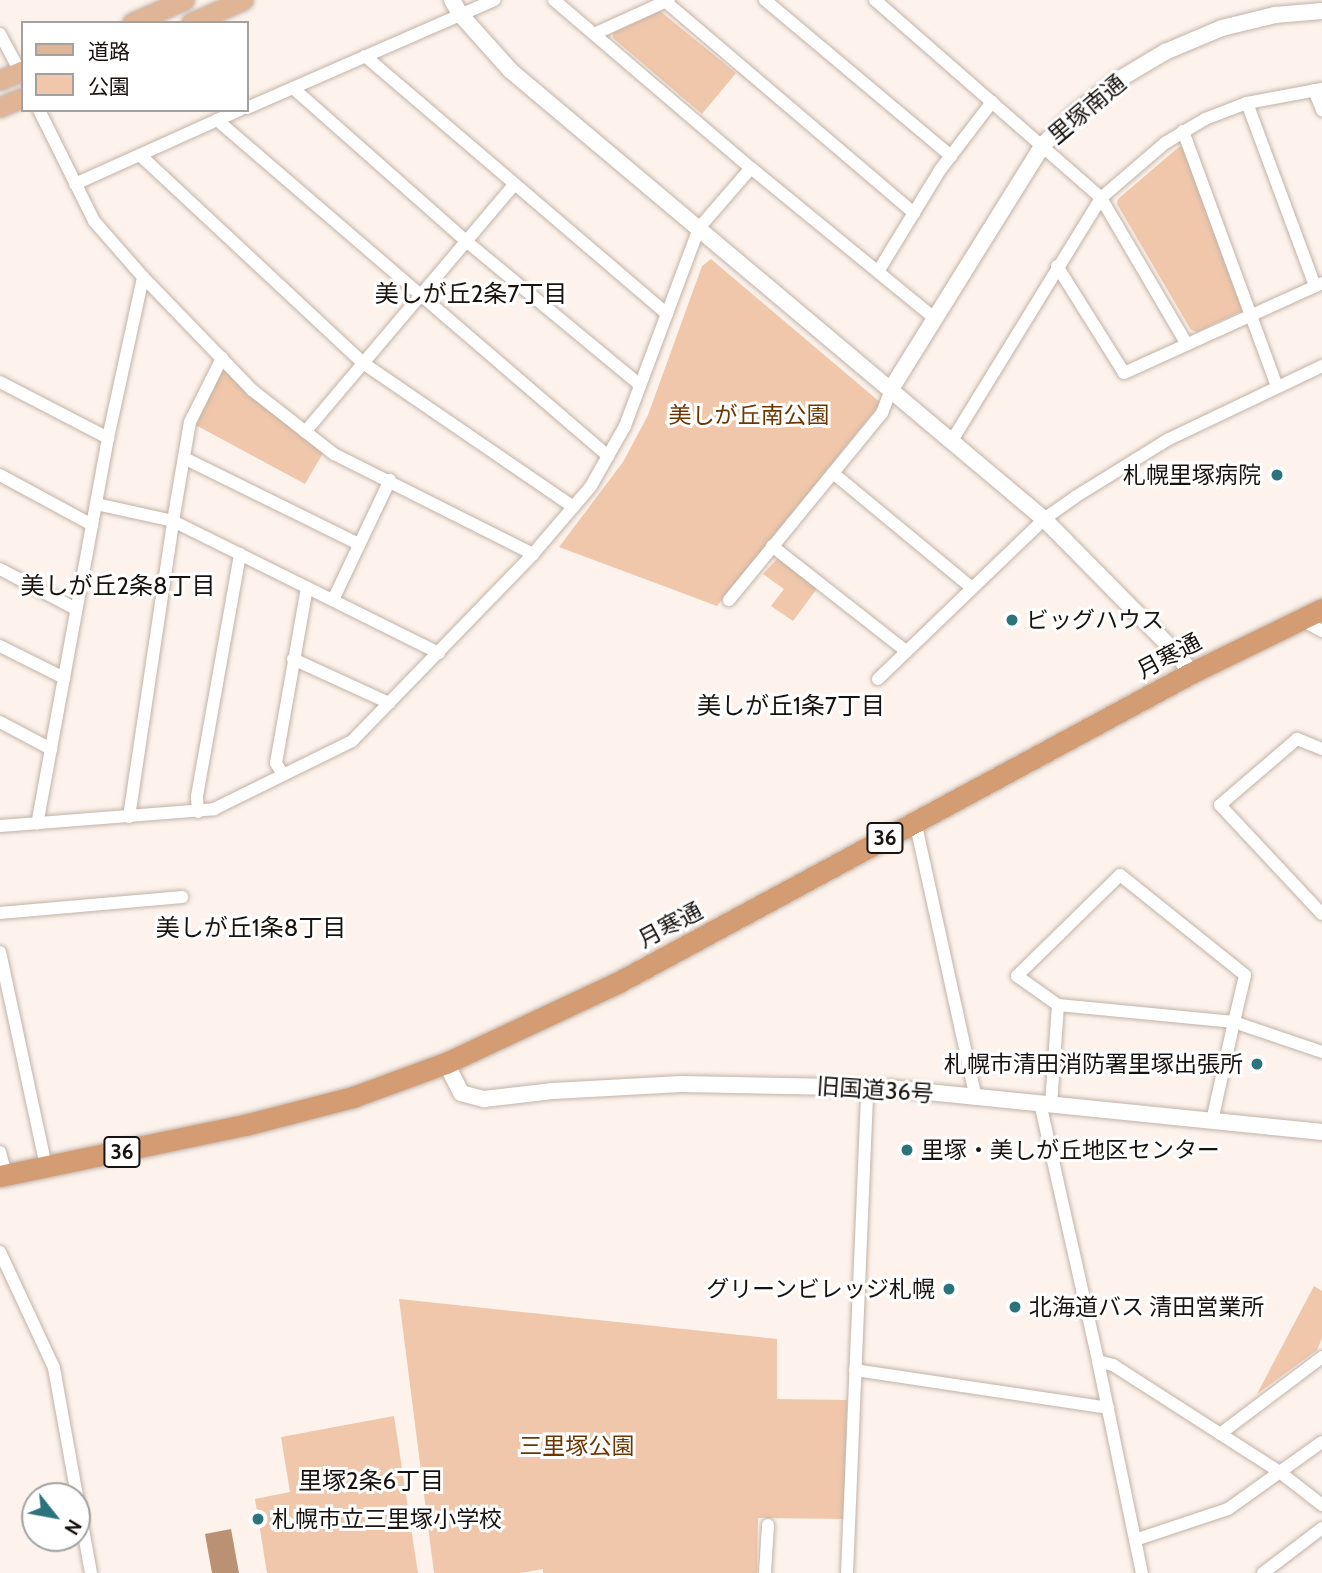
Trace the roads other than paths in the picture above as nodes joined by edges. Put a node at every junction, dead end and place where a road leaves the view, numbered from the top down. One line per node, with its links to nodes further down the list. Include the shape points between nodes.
1 (184, 0): 10 (main road)
2 (243, 0): 11 (main road)
3 (494, 0): 8 (street)
4 (554, 0): 13 (street)
5 (765, 0): 32 (street)
6 (668, 1): 13 (street); 37 (street)
7 (882, 2): 21 (street)
8 (456, 7): 14 (street); 38 (street, via 511,71)
9 (1322, 10): 30 (street, 里塚南通, via 1222,28 1165,52 1096,97)
10 (137, 21)
11 (196, 21)
12 (0, 34): 15 (street)
13 (594, 34): 33 (street)
14 (365, 56): 18 (street); 35 (street)
15 (21, 71)
16 (21, 73): 17 (main road)
17 (0, 80)
18 (293, 88): 24 (street); 39 (street)
19 (1318, 90): 22 (street); 25 (street)
20 (21, 98): 23 (main road)
21 (992, 103): 30 (street); 32 (street)
22 (1247, 103): 29 (street); 43 (street)
23 (0, 107)
24 (248, 107)
25 (1322, 110)
26 (40, 112): 34 (street)
27 (235, 112): 28 (street)
28 (217, 120): 31 (street); 44 (street)
29 (1183, 131): 36 (street); 46 (street)
30 (1042, 146): 36 (street); 47 (street, 里塚南通)
31 (140, 155): 34 (street); 50 (street)
32 (951, 156): 37 (street)
33 (751, 168): 38 (street); 41 (street)
34 (75, 184): 42 (street, via 94,221)
35 (514, 185): 39 (street); 45 (street)
36 (1101, 198): 40 (street); 48 (street)
37 (914, 213): 41 (street)
38 (699, 228): 45 (street); 55 (street)
39 (466, 240): 44 (street); 53 (street)
40 (1057, 266): 48 (street, via 1124,373); 58 (street)
41 (879, 270): 47 (street)
42 (143, 277): 49 (street); 57 (street)
43 (1319, 285): 46 (street)
44 (420, 296): 50 (street); 59 (street)
45 (667, 314): 53 (street)
46 (1253, 314): 48 (street); 54 (street)
47 (933, 317): 55 (street, 里塚南通)
48 (1186, 343)
49 (222, 358): 56 (street, via 252,390); 60 (street, via 190,422)
50 (363, 363): 56 (street); 65 (street)
51 (1322, 366): 54 (street)
52 (0, 382): 57 (street)
53 (640, 385): 59 (street)
54 (1277, 386): 66 (street, via 1169,439)
55 (891, 389): 58 (street); 61 (street, via 882,413)
56 (305, 432): 63 (street, via 334,454)
57 (108, 438): 64 (street)
58 (951, 442): 66 (street)
59 (608, 456): 65 (street)
60 (184, 458): 67 (street); 69 (street)
61 (833, 473): 70 (street); 74 (street)
62 (0, 475): 68 (street)
63 (390, 480): 69 (street); 72 (street)
64 (96, 504): 67 (street); 68 (street)
65 (573, 508): 72 (street)
66 (1044, 519): 74 (street); 86 (street)
67 (173, 521): 71 (street); 95 (street)
68 (92, 525): 78 (street)
69 (359, 544): 76 (street)
70 (772, 546): 77 (street); 83 (street)
71 (240, 554): 75 (street); 94 (street, via 197,796)
72 (533, 554): 84 (street)
73 (0, 569): 78 (street)
74 (971, 587): 83 (street)
75 (307, 588): 76 (street); 85 (street)
76 (333, 600): 84 (street)
77 (729, 600)
78 (76, 609): 87 (street)
79 (1322, 609): 80 (highway, 月寒通 / 36)
80 (1300, 619): 81 (street); 86 (highway, 月寒通 / 36)
81 (1322, 631)
82 (0, 646): 87 (street)
83 (906, 651): 88 (street)
84 (439, 653): 89 (street)
85 (293, 659): 89 (street); 93 (street, via 276,763)
86 (1191, 673): 96 (highway, 月寒通 / 36)
87 (64, 678): 91 (street)
88 (878, 679)
89 (389, 703): 93 (street, via 352,741)
90 (0, 722): 91 (street)
91 (51, 749): 98 (street)
92 (1322, 749): 101 (street, via 1297,739 1220,805)
93 (284, 775): 94 (street, via 227,804)
94 (198, 812): 95 (street)
95 (129, 817): 98 (street)
96 (915, 821): 106 (highway, 月寒通 / 36, via 617,983); 108 (street)
97 (2, 822): 98 (street)
98 (37, 824)
99 (182, 897): 100 (street)
100 (0, 913)
101 (1322, 914)
102 (0, 952): 113 (street)
103 (1058, 1005): 104 (street); 104 (street, via 1017,976 1120,875 1245,975); 109 (street)
104 (1234, 1022): 105 (street); 110 (street)
105 (1322, 1052)
106 (446, 1063): 107 (street, 旧国道36号, via 461,1093 484,1099 681,1084); 113 (highway, 月寒通 / 36, via 340,1100 181,1140)
107 (867, 1088): 108 (street, 旧国道36号); 118 (street)
108 (976, 1098): 109 (street, 旧国道36号)
109 (1045, 1104): 110 (street, 旧国道36号); 117 (street)
110 (1212, 1121): 111 (street, 旧国道36号)
111 (1322, 1132)
112 (0, 1152): 114 (street)
113 (46, 1167): 114 (highway, 月寒通 / 36)
114 (3, 1176)
115 (0, 1252): 123 (street, via 54,1368)
116 (1322, 1357): 120 (street)
117 (1098, 1361): 119 (street); 120 (street, via 1113,1365)
118 (856, 1370): 119 (street); 131 (street)
119 (1108, 1408): 127 (street)
120 (1220, 1434): 122 (street)
121 (1322, 1442): 122 (street)
122 (1281, 1473): 124 (street); 127 (street, via 1228,1509)
123 (74, 1482)
124 (1322, 1505)
125 (768, 1525): 130 (street)
126 (1322, 1528): 133 (street)
127 (1135, 1540): 132 (street)
128 (87, 1552): 129 (street)
129 (91, 1573)
130 (765, 1573)
131 (847, 1573)
132 (1142, 1573)
133 (1263, 1573)

